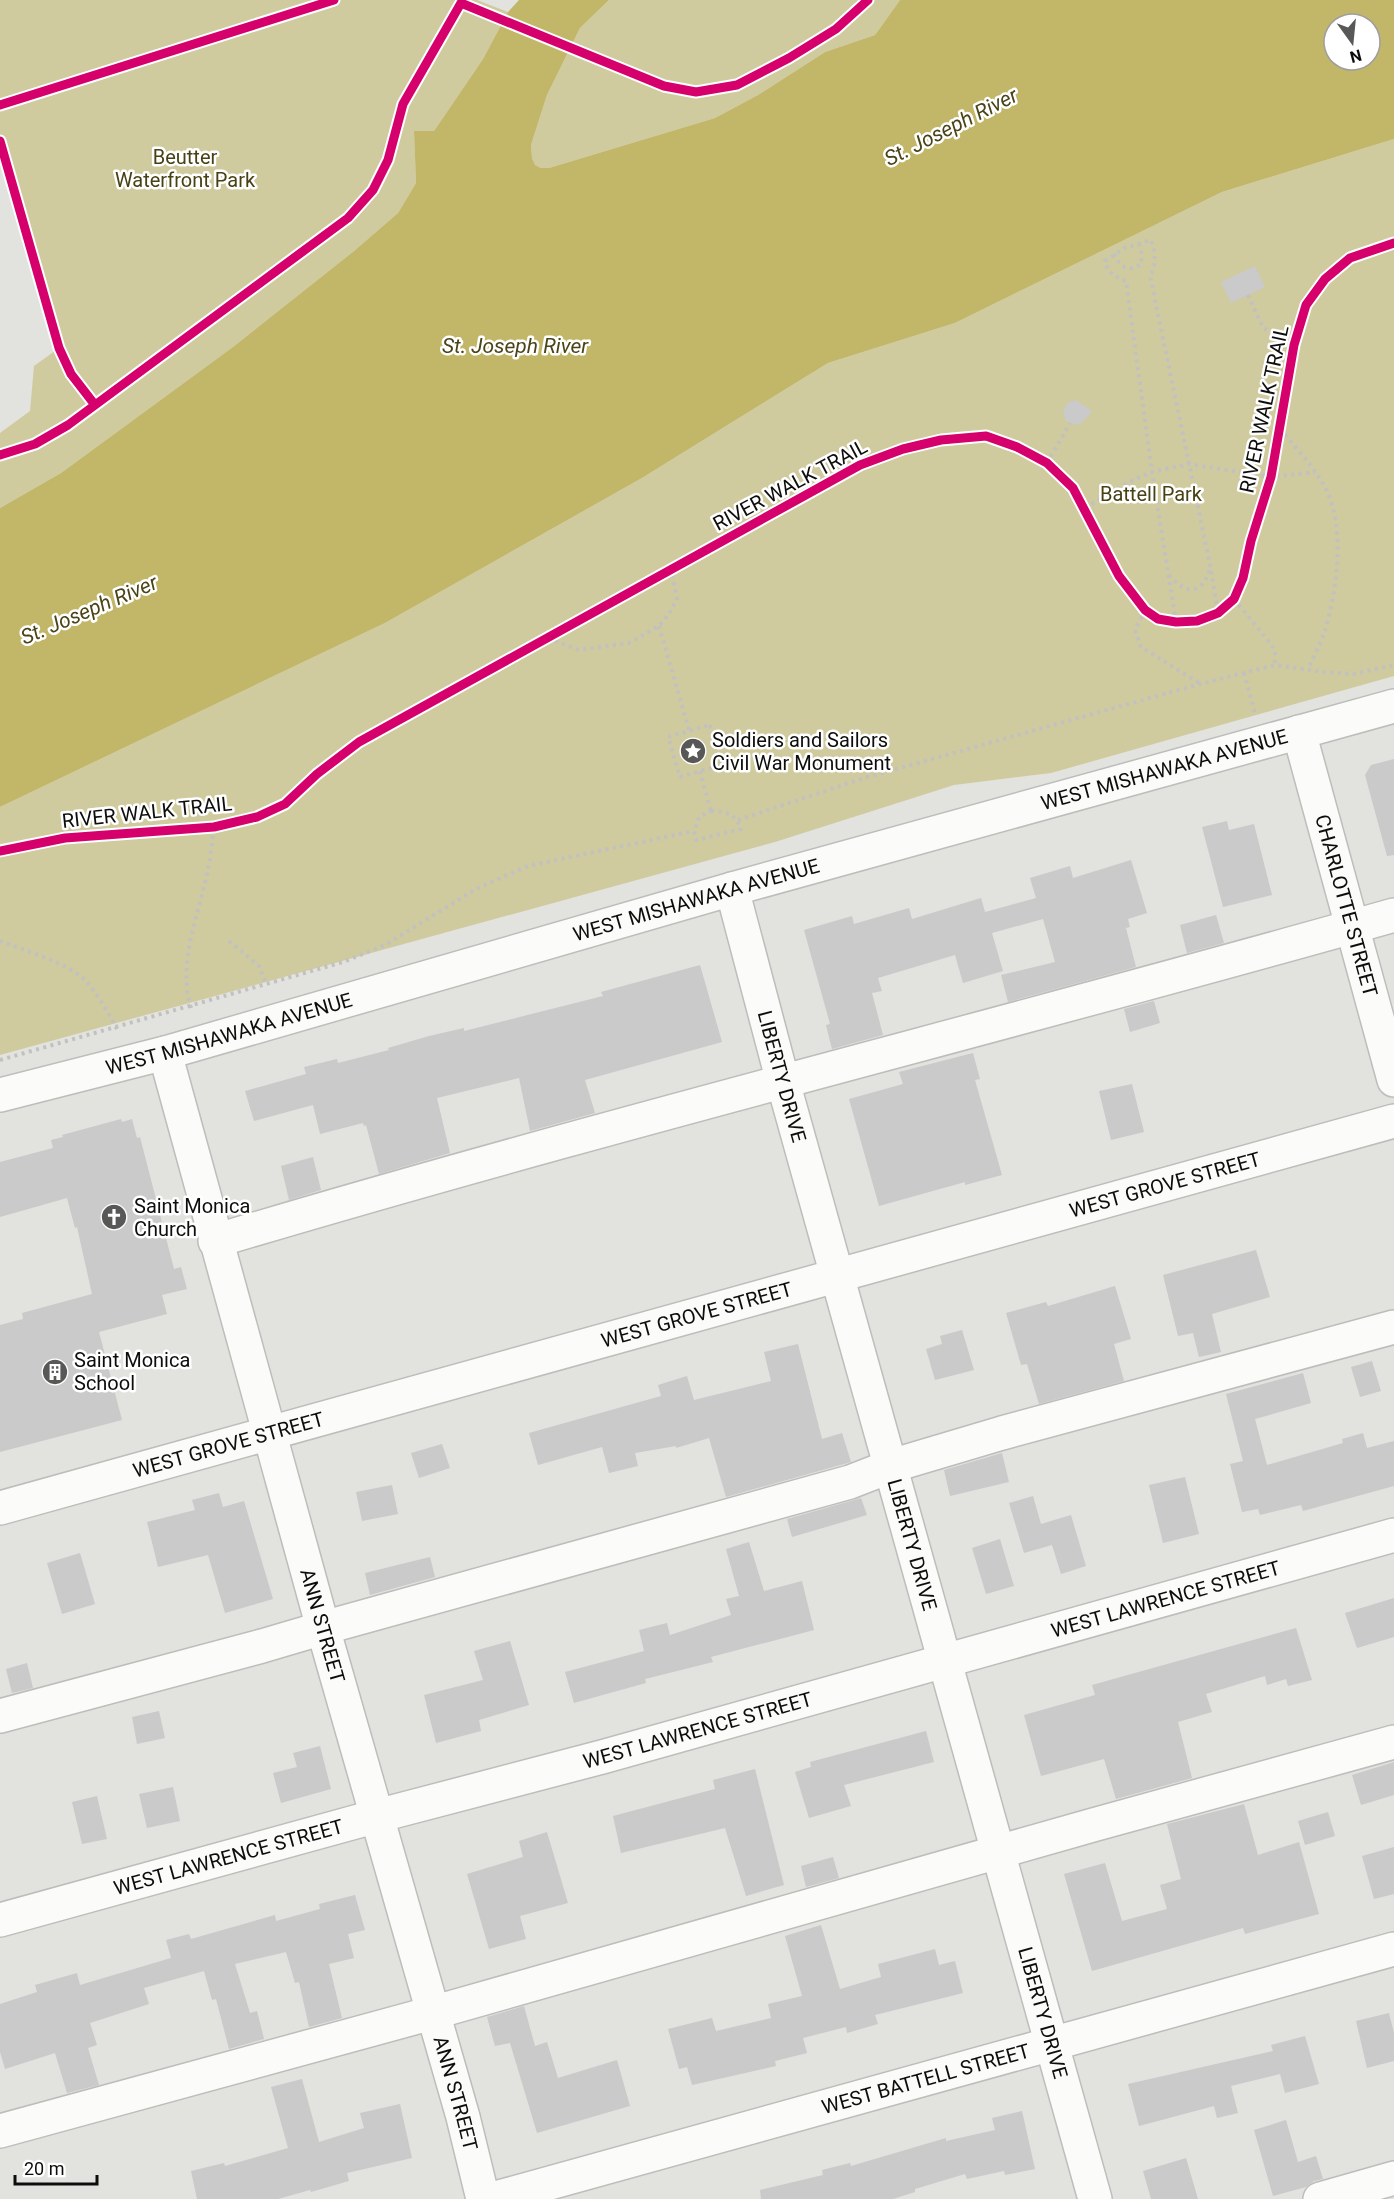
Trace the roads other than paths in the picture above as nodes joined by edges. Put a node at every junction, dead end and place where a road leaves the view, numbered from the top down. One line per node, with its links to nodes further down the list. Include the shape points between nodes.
1 (1394, 706): 2 (street, WEST MISHAWAKA AVENUE)
2 (1299, 732): 3 (street, WEST MISHAWAKA AVENUE); 5 (street, CHARLOTTE STREET)
3 (732, 890): 6 (street, WEST MISHAWAKA AVENUE); 8 (street, LIBERTY DRIVE)
4 (1394, 915): 5 (street)
5 (1351, 927): 7 (street, CHARLOTTE STREET); 8 (street)
6 (165, 1053): 9 (street, WEST MISHAWAKA AVENUE); 11 (street, ANN STREET)
7 (1394, 1080)
8 (783, 1082): 11 (street); 12 (street, LIBERTY DRIVE)
9 (0, 1095)
10 (1394, 1121): 12 (street, WEST GROVE STREET)
11 (215, 1241): 14 (street, ANN STREET)
12 (839, 1276): 14 (street, WEST GROVE STREET); 15 (street, LIBERTY DRIVE)
13 (1394, 1327): 15 (street)
14 (269, 1432): 16 (street, WEST GROVE STREET); 18 (street, ANN STREET)
15 (891, 1466): 18 (street, via 850,1482); 19 (street, LIBERTY DRIVE)
16 (0, 1508)
17 (1394, 1535): 19 (street, WEST LAWRENCE STREET)
18 (323, 1628): 20 (street); 22 (street, ANN STREET)
19 (946, 1660): 22 (street, WEST LAWRENCE STREET); 23 (street, LIBERTY DRIVE)
20 (0, 1716)
21 (1394, 1742): 23 (street)
22 (377, 1816): 24 (street, WEST LAWRENCE STREET); 26 (street, ANN STREET)
23 (999, 1853): 26 (street); 27 (street, LIBERTY DRIVE)
24 (0, 1920)
25 (1394, 1948): 27 (street, WEST BATTELL STREET)
26 (432, 2013): 28 (street); 30 (street, ANN STREET)
27 (1051, 2043): 31 (street, WEST BATTELL STREET); 32 (street, LIBERTY DRIVE)
28 (0, 2131)
29 (1394, 2178): 33 (street)
30 (483, 2199)
31 (492, 2199)
32 (1095, 2199)
33 (1320, 2199)

